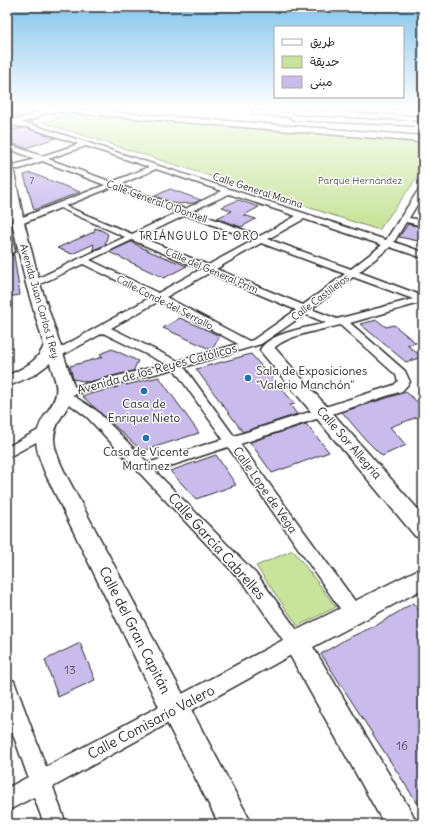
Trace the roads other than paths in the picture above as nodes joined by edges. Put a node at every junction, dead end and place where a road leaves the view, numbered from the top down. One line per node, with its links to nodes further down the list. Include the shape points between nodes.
1 (81, 146): 4 (street)
2 (91, 146): 6 (street, Calle General Marina)
3 (9, 147): 4 (street, Calle General O'Donnell)
4 (46, 159): 5 (street); 7 (street, Calle General O'Donnell)
5 (10, 164): 11 (main road, Avenida Juan Carlos I Rey)
6 (156, 167): 7 (street); 9 (street, Calle General Marina)
7 (111, 184): 13 (street, Calle General O'Donnell); 16 (street)
8 (423, 189): 10 (street, Calle Castillejos)
9 (229, 191): 13 (street); 14 (street, Calle General Marina)
10 (419, 201): 15 (street, Calle Castillejos)
11 (11, 206): 16 (main road, Avenida Juan Carlos I Rey)
12 (64, 208): 19 (street, Calle del General Prim)
13 (185, 212): 19 (street); 20 (street, Calle General O'Donnell)
14 (304, 216): 20 (street); 21 (street, Calle General Marina)
15 (404, 219): 17 (street); 21 (street, Calle Castillejos)
16 (18, 222): 27 (main road, Avenida Juan Carlos I Rey)
17 (423, 223)
18 (7, 235): 22 (street, via 10,250)
19 (132, 237): 24 (street); 25 (street, Calle del General Prim)
20 (261, 240): 25 (street); 26 (street, Calle General O'Donnell)
21 (389, 243): 23 (street, Calle General Marina); 26 (street, Calle Castillejos)
22 (7, 251)
23 (423, 255)
24 (82, 260): 27 (street); 28 (street, Calle Conde del Serrallo)
25 (209, 269): 28 (street); 30 (street, Calle del General Prim)
26 (352, 274): 29 (street, Calle General O'Donnell); 30 (street, Calle Castillejos)
27 (33, 284): 35 (main road, Avenida Juan Carlos I Rey)
28 (159, 297): 32 (street); 33 (street, Calle Conde del Serrallo)
29 (423, 299): 31 (street)
30 (304, 310): 31 (street, Calle del General Prim); 33 (street, Calle Castillejos, via 264,338)
31 (339, 322): 34 (street, via 276,340 269,345); 39 (street, Calle del General Prim, via 401,374 404,382 398,388)
32 (104, 328): 35 (street); 36 (street)
33 (248, 345): 36 (street, Avenida de los Reyes Católicos)
34 (268, 350): 39 (main road, Calle Sor Allegría)
35 (56, 357): 37 (main road, via 50,366 38,366); 38 (main road, Avenida Juan Carlos I Rey, via 65,386)
36 (177, 365): 38 (street, Avenida de los Reyes Católicos); 41 (street, Calle Lope de Vega)
37 (7, 382)
38 (65, 395): 40 (main road); 43 (street, Calle García Cabrelles, via 92,414)
39 (322, 412): 41 (street); 44 (main road, Calle Sor Allegría)
40 (46, 431): 42 (street); 49 (main road, Calle del Gran Capitán, via 45,444 55,473)
41 (231, 442): 43 (street); 46 (street, Calle Lope de Vega)
42 (7, 453)
43 (146, 469): 47 (street, Calle García Cabrelles, via 252,581)
44 (420, 524)
45 (423, 576): 46 (main road)
46 (354, 614): 47 (main road)
47 (296, 643): 49 (street, Calle Comisario Valero); 54 (main road, Calle García Cabrelles)
48 (7, 688): 50 (street)
49 (175, 709): 50 (street, Calle Comisario Valero); 53 (main road, Calle del Gran Capitán)
50 (40, 782): 51 (street, Calle Comisario Valero); 52 (street)
51 (7, 800)
52 (55, 824)
53 (236, 824)
54 (401, 824)

